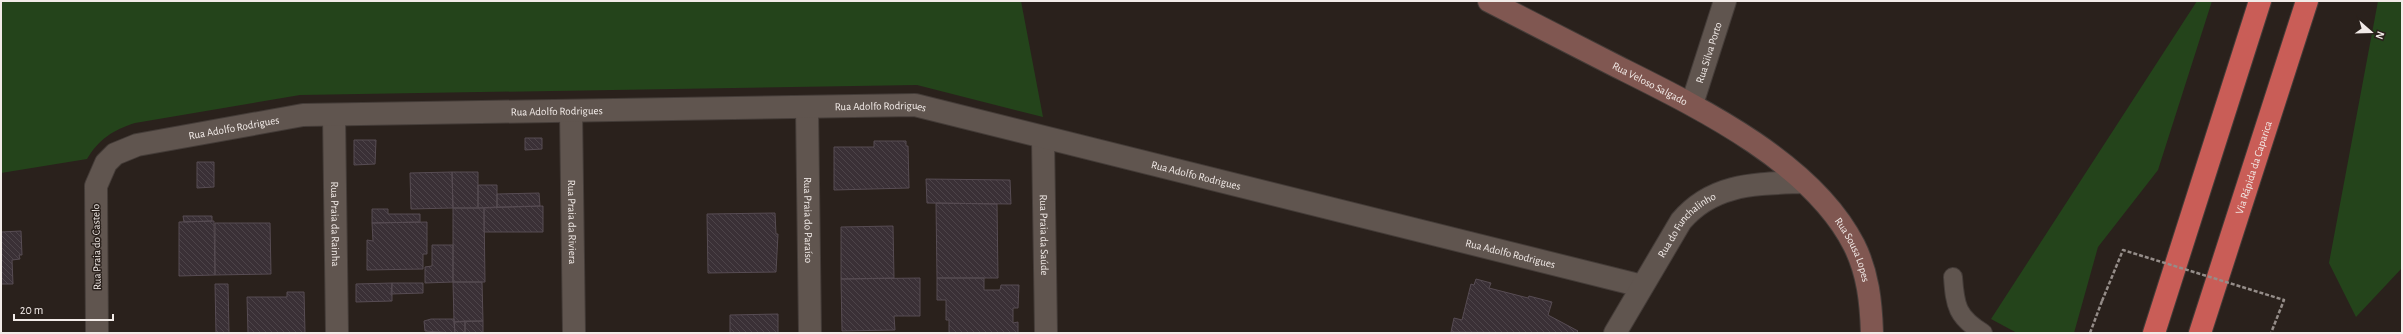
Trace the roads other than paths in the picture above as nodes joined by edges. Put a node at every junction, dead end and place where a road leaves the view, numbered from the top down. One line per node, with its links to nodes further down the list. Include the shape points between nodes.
1 (1489, 1): 5 (street, Rua Veloso Salgado)
2 (1725, 1): 5 (street, Rua Silva Porto)
3 (2260, 1): 22 (highway)
4 (2307, 1): 23 (highway, Via Rápida da Caparica)
5 (1692, 104): 11 (street, Rua Veloso Salgado, via 1759,146)
6 (807, 106): 7 (street, Rua Adolfo Rodrigues); 9 (street, Rua Adolfo Rodrigues, via 915,105); 17 (street, Rua Praia do Paraíso)
7 (571, 110): 8 (street, Rua Adolfo Rodrigues); 16 (street, Rua Praia da Riviera)
8 (334, 114): 10 (street, Rua Adolfo Rodrigues, via 303,115 137,145 115,154); 15 (street, Rua Praia da Rainha)
9 (1043, 138): 13 (street, Rua Adolfo Rodrigues); 18 (street, Rua Praia da Saúde)
10 (106, 163): 14 (street, Rua Praia do Castelo, via 96,186)
11 (1802, 182): 13 (street, Rua do Funchalinho, via 1734,187 1704,200 1691,209 1681,221); 20 (street, Rua Sousa Lopes, via 1826,206 1853,245 1869,291)
12 (1953, 277): 21 (lane, via 1961,316)
13 (1642, 286): 19 (street, Rua do Funchalinho)
14 (97, 333)
15 (337, 333)
16 (574, 333)
17 (810, 333)
18 (1046, 333)
19 (1616, 333)
20 (1872, 333)
21 (1983, 333)
22 (2154, 333)
23 (2200, 333)

